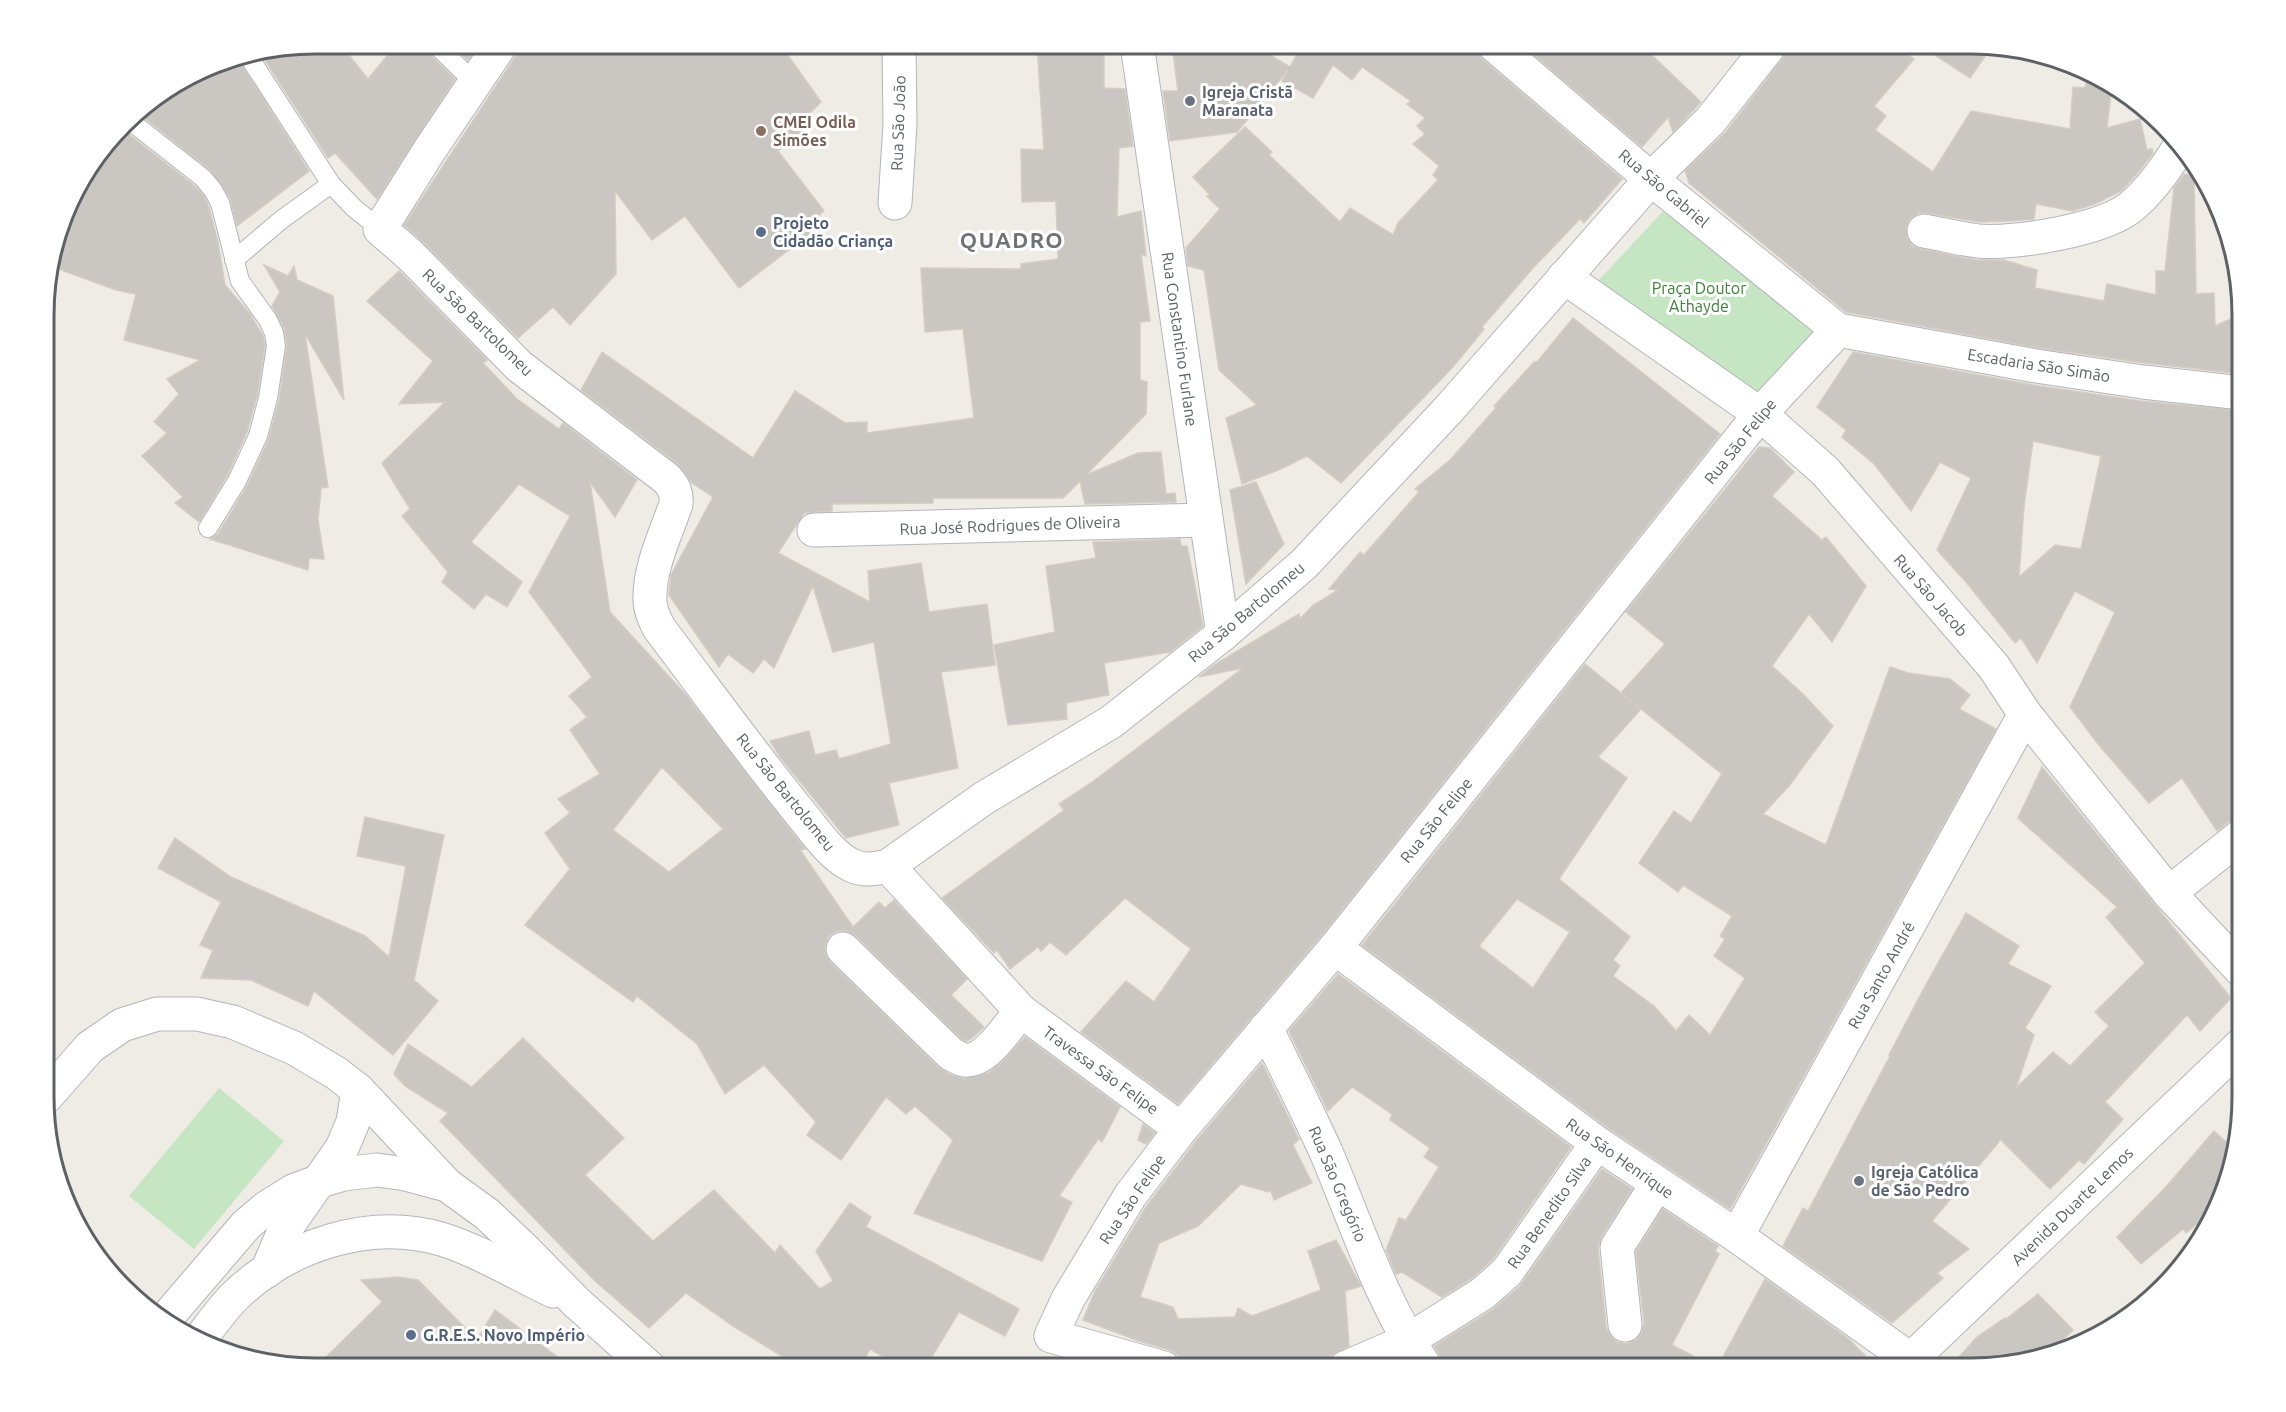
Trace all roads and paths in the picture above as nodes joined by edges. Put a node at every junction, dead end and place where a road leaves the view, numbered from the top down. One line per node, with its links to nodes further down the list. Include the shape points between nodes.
1 (446, 54): 8 (lane)
2 (494, 54): 8 (street)
3 (899, 54): 13 (street, Rua São João)
4 (1138, 54): 21 (street, Rua Constantino Furlane)
5 (1505, 54): 11 (street, Rua São Gabriel)
6 (1763, 54): 11 (street, via 1710,121)
7 (252, 62): 12 (lane)
8 (475, 82): 14 (street)
9 (136, 125): 16 (lane, via 213,190)
10 (2175, 153): 15 (street, via 2131,207 2098,225 2034,238 1980,241)
11 (1651, 179): 17 (street, Rua São Bartolomeu); 18 (street, Rua São Gabriel)
12 (331, 184): 14 (lane); 16 (lane)
13 (895, 203)
14 (380, 229): 27 (street, Rua São Bartolomeu, via 519,366 673,485 677,494 675,504 653,573 650,596 659,628 778,786 840,857 852,866 869,870)
15 (1924, 231)
16 (234, 260): 22 (lane, via 240,281 268,320 276,346 258,436 237,481)
17 (1564, 277): 20 (street, Rua São Jacob); 24 (street, Rua São Bartolomeu, via 1449,409 1304,564)
18 (1838, 330): 19 (street, Escadaria São Simão, via 2036,366); 20 (street, Rua São Felipe)
19 (2232, 392)
20 (1760, 414): 25 (street, Rua São Jacob, via 1825,471 1994,667); 29 (street, Rua São Felipe)
21 (1206, 520): 23 (street, Rua José Rodrigues de Oliveira); 24 (street, Rua Constantino Furlane)
22 (208, 528)
23 (814, 530)
24 (1223, 633): 27 (street, Rua São Bartolomeu, via 1112,722 984,798)
25 (2025, 714): 28 (street, Rua São Jacob); 42 (street, Rua Santo André)
26 (2232, 843): 28 (street)
27 (888, 866): 32 (street, Travessa São Felipe)
28 (2169, 893): 31 (street, Rua São Jacob)
29 (1335, 948): 33 (street, Rua São Felipe); 38 (street, Rua São Henrique)
30 (843, 949): 32 (street, via 951,1054 963,1060 975,1059 988,1051)
31 (2232, 960)
32 (1021, 1011): 37 (street, Travessa São Felipe)
33 (1266, 1028): 37 (street, Rua São Felipe); 48 (street, Rua São Gregório)
34 (2232, 1054): 54 (street, Avenida Duarte Lemos)
35 (54, 1087): 36 (street, via 90,1047 122,1025 157,1014 197,1014 233,1022 294,1048)
36 (358, 1090): 39 (street, via 353,1122 342,1148); 41 (street)
37 (1181, 1129): 50 (street, Rua São Felipe, via 1131,1196 1068,1299 1051,1336)
38 (1597, 1143): 40 (street, Rua São Henrique); 48 (street, Rua Benedito Silva, via 1507,1272 1482,1294)
39 (320, 1181): 41 (street, via 377,1170); 43 (street, via 284,1231); 45 (street, via 293,1191 246,1225)
40 (1657, 1184): 42 (street, Rua São Henrique); 46 (street, via 1617,1247)
41 (447, 1185): 44 (street, via 487,1214)
42 (1737, 1236): 53 (street, Rua São Henrique)
43 (267, 1271): 44 (street, via 316,1245 368,1232 405,1232 441,1239); 47 (street, via 234,1297)
44 (576, 1302): 49 (street)
45 (170, 1314)
46 (1625, 1325)
47 (205, 1333)
48 (1407, 1341): 51 (street, Rua Benedito Silva); 52 (street, Rua São Gregório)
49 (639, 1358)
50 (1129, 1358)
51 (1368, 1358)
52 (1419, 1358)
53 (1898, 1358)
54 (1912, 1358)

